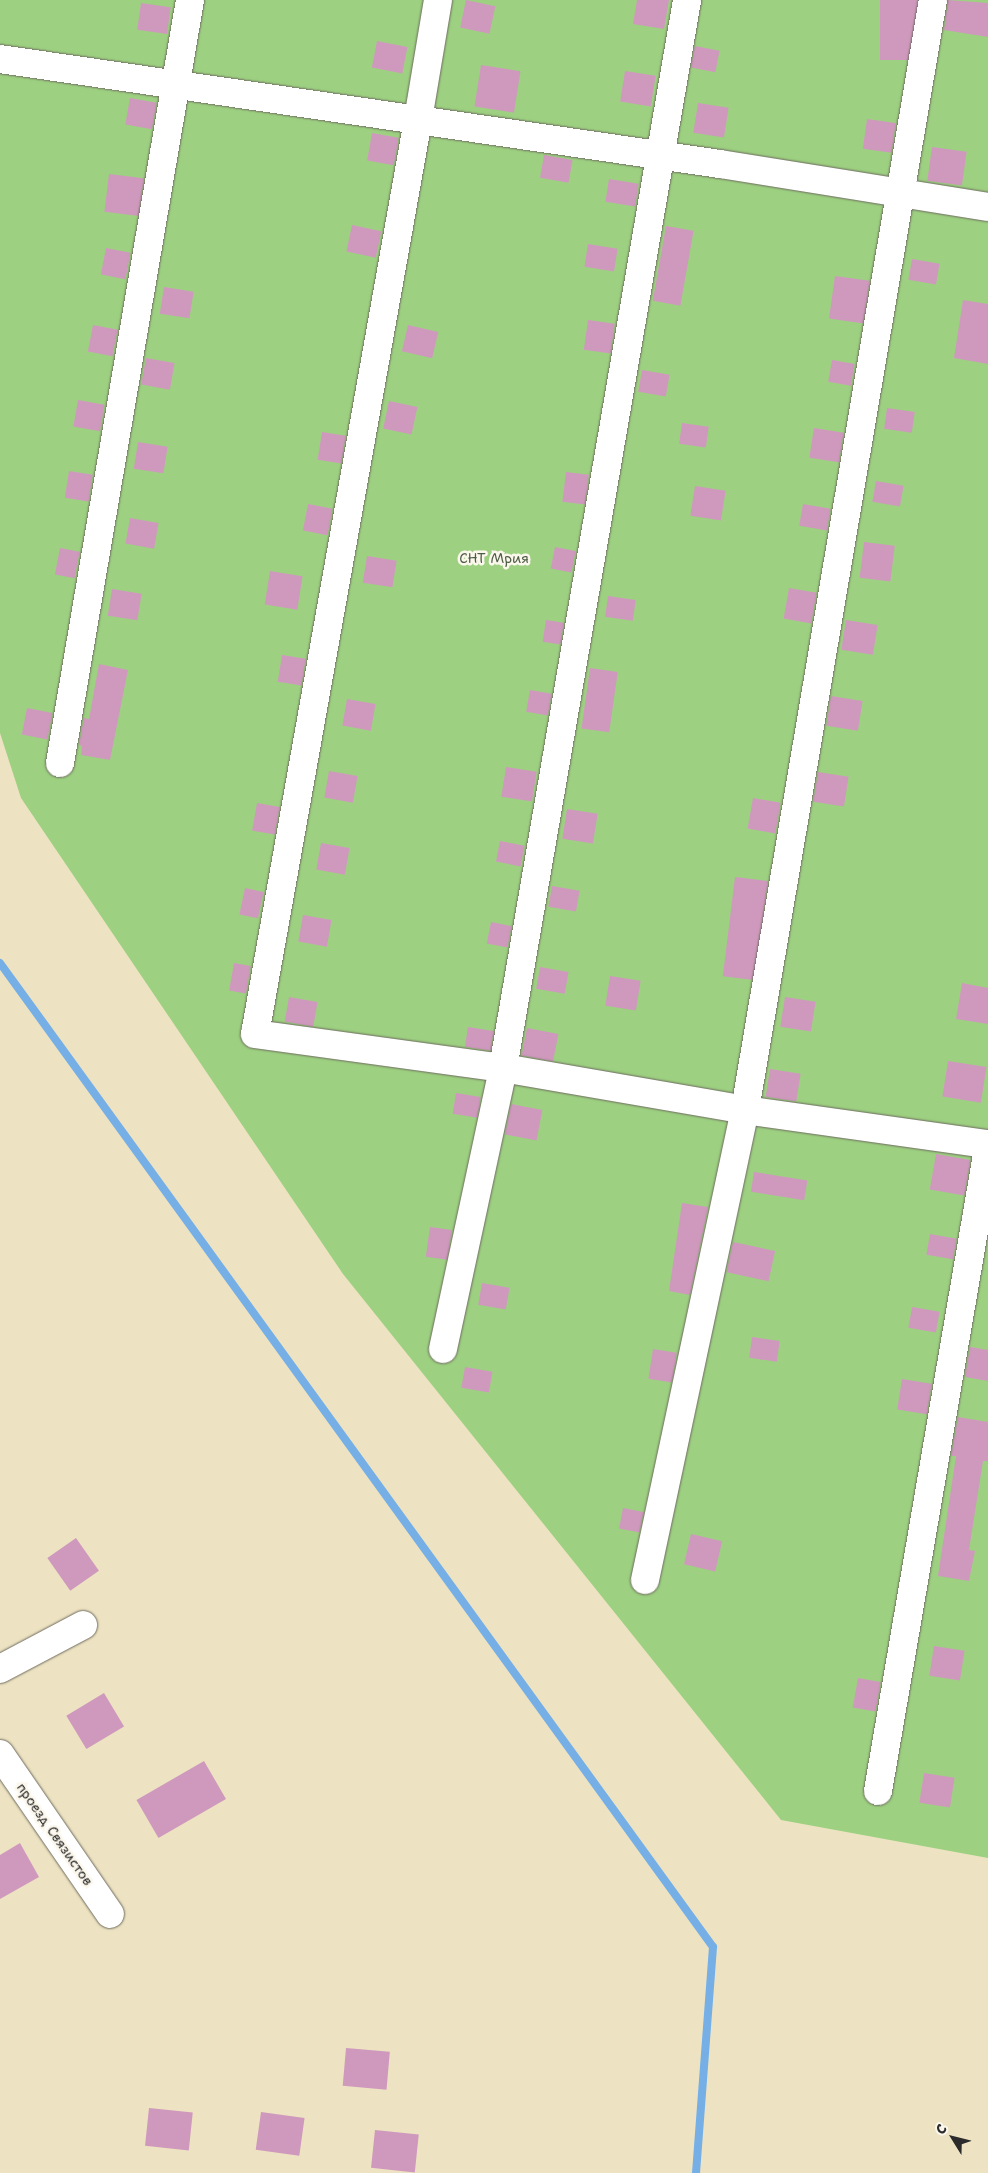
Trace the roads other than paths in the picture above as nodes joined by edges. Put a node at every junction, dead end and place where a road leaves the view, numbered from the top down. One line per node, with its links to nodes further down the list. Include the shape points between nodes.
1 (190, 0): 6 (street)
2 (438, 0): 7 (street)
3 (687, 0): 8 (street)
4 (933, 0): 9 (street)
5 (0, 59): 6 (street)
6 (176, 85): 7 (street); 11 (street)
7 (418, 120): 8 (street); 12 (street, via 255,1034)
8 (661, 156): 9 (street); 12 (street)
9 (900, 194): 10 (street); 13 (street)
10 (988, 207)
11 (60, 764)
12 (503, 1068): 13 (street); 16 (street)
13 (745, 1110): 14 (street); 17 (street)
14 (988, 1144)
15 (988, 1149): 21 (street)
16 (443, 1349)
17 (645, 1580)
18 (83, 1625): 19 (street)
19 (0, 1668)
20 (0, 1754): 22 (street, проезд Связистов)
21 (878, 1791)
22 (110, 1914)

